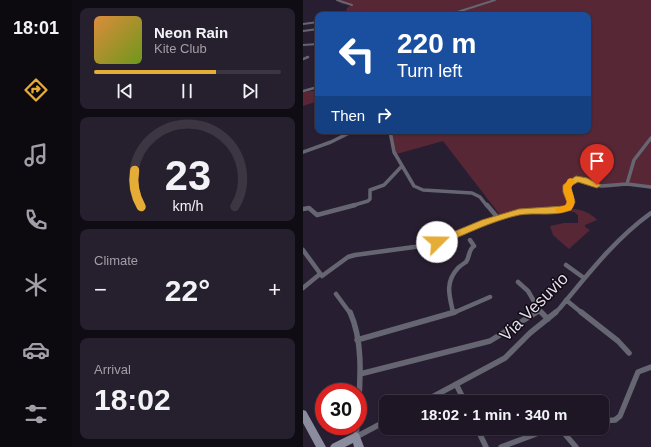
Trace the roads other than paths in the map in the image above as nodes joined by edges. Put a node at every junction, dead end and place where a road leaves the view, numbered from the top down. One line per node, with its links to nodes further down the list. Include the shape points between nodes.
1 (337, 0): 3 (street)
2 (495, 0): 4 (street)
3 (352, 5)
4 (457, 12)
5 (315, 22): 6 (street)
6 (303, 24)
7 (315, 29): 8 (street)
8 (303, 31)
9 (315, 44): 10 (street)
10 (303, 45)
11 (308, 57): 12 (street)
12 (303, 59)
13 (315, 89): 14 (street)
14 (303, 91)
15 (347, 134): 18 (street)
16 (390, 134): 19 (street, via 394,152)
17 (651, 138): 20 (street, via 633,160)
18 (303, 152)
19 (402, 166): 22 (street, via 384,185 370,190 368,201 317,215 309,208); 24 (street, via 418,188 472,193 480,197)
20 (627, 184): 21 (street); 24 (street, via 601,186 576,179 567,185 571,202 568,208 519,212)
21 (651, 187)
22 (303, 209)
23 (651, 213): 29 (street, Via Vesuvio, via 632,227)
24 (498, 218): 28 (street, via 429,244 348,257)
25 (470, 240): 36 (street, via 474,246 470,249 468,260 455,271 449,284)
26 (303, 250): 28 (street)
27 (566, 265): 29 (street)
28 (321, 275): 31 (street)
29 (584, 278): 34 (street, Via Vesuvio)
30 (517, 282): 35 (street, via 528,291)
31 (303, 288)
32 (336, 294): 38 (street, via 351,313)
33 (489, 297): 36 (street)
34 (566, 300): 37 (street, Via Vesuvio); 39 (street, via 618,341)
35 (539, 310): 37 (street); 41 (street, via 490,341)
36 (453, 312): 38 (street)
37 (547, 319): 43 (street, Via Vesuvio, via 505,358)
38 (357, 340): 41 (street)
39 (629, 354)
40 (651, 367): 47 (street, via 638,372 620,416)
41 (360, 374): 42 (street)
42 (360, 383)
43 (456, 384): 44 (street, Via Vesuvio); 45 (street)
44 (436, 395)
45 (462, 395)
46 (303, 414): 53 (street)
47 (609, 420)
48 (379, 425): 52 (street)
49 (480, 435): 56 (street)
50 (532, 435): 57 (street)
51 (568, 435): 58 (street)
52 (356, 437): 54 (street); 55 (street)
53 (321, 447)
54 (335, 447)
55 (359, 447)
56 (486, 447)
57 (501, 447)
58 (576, 447)

